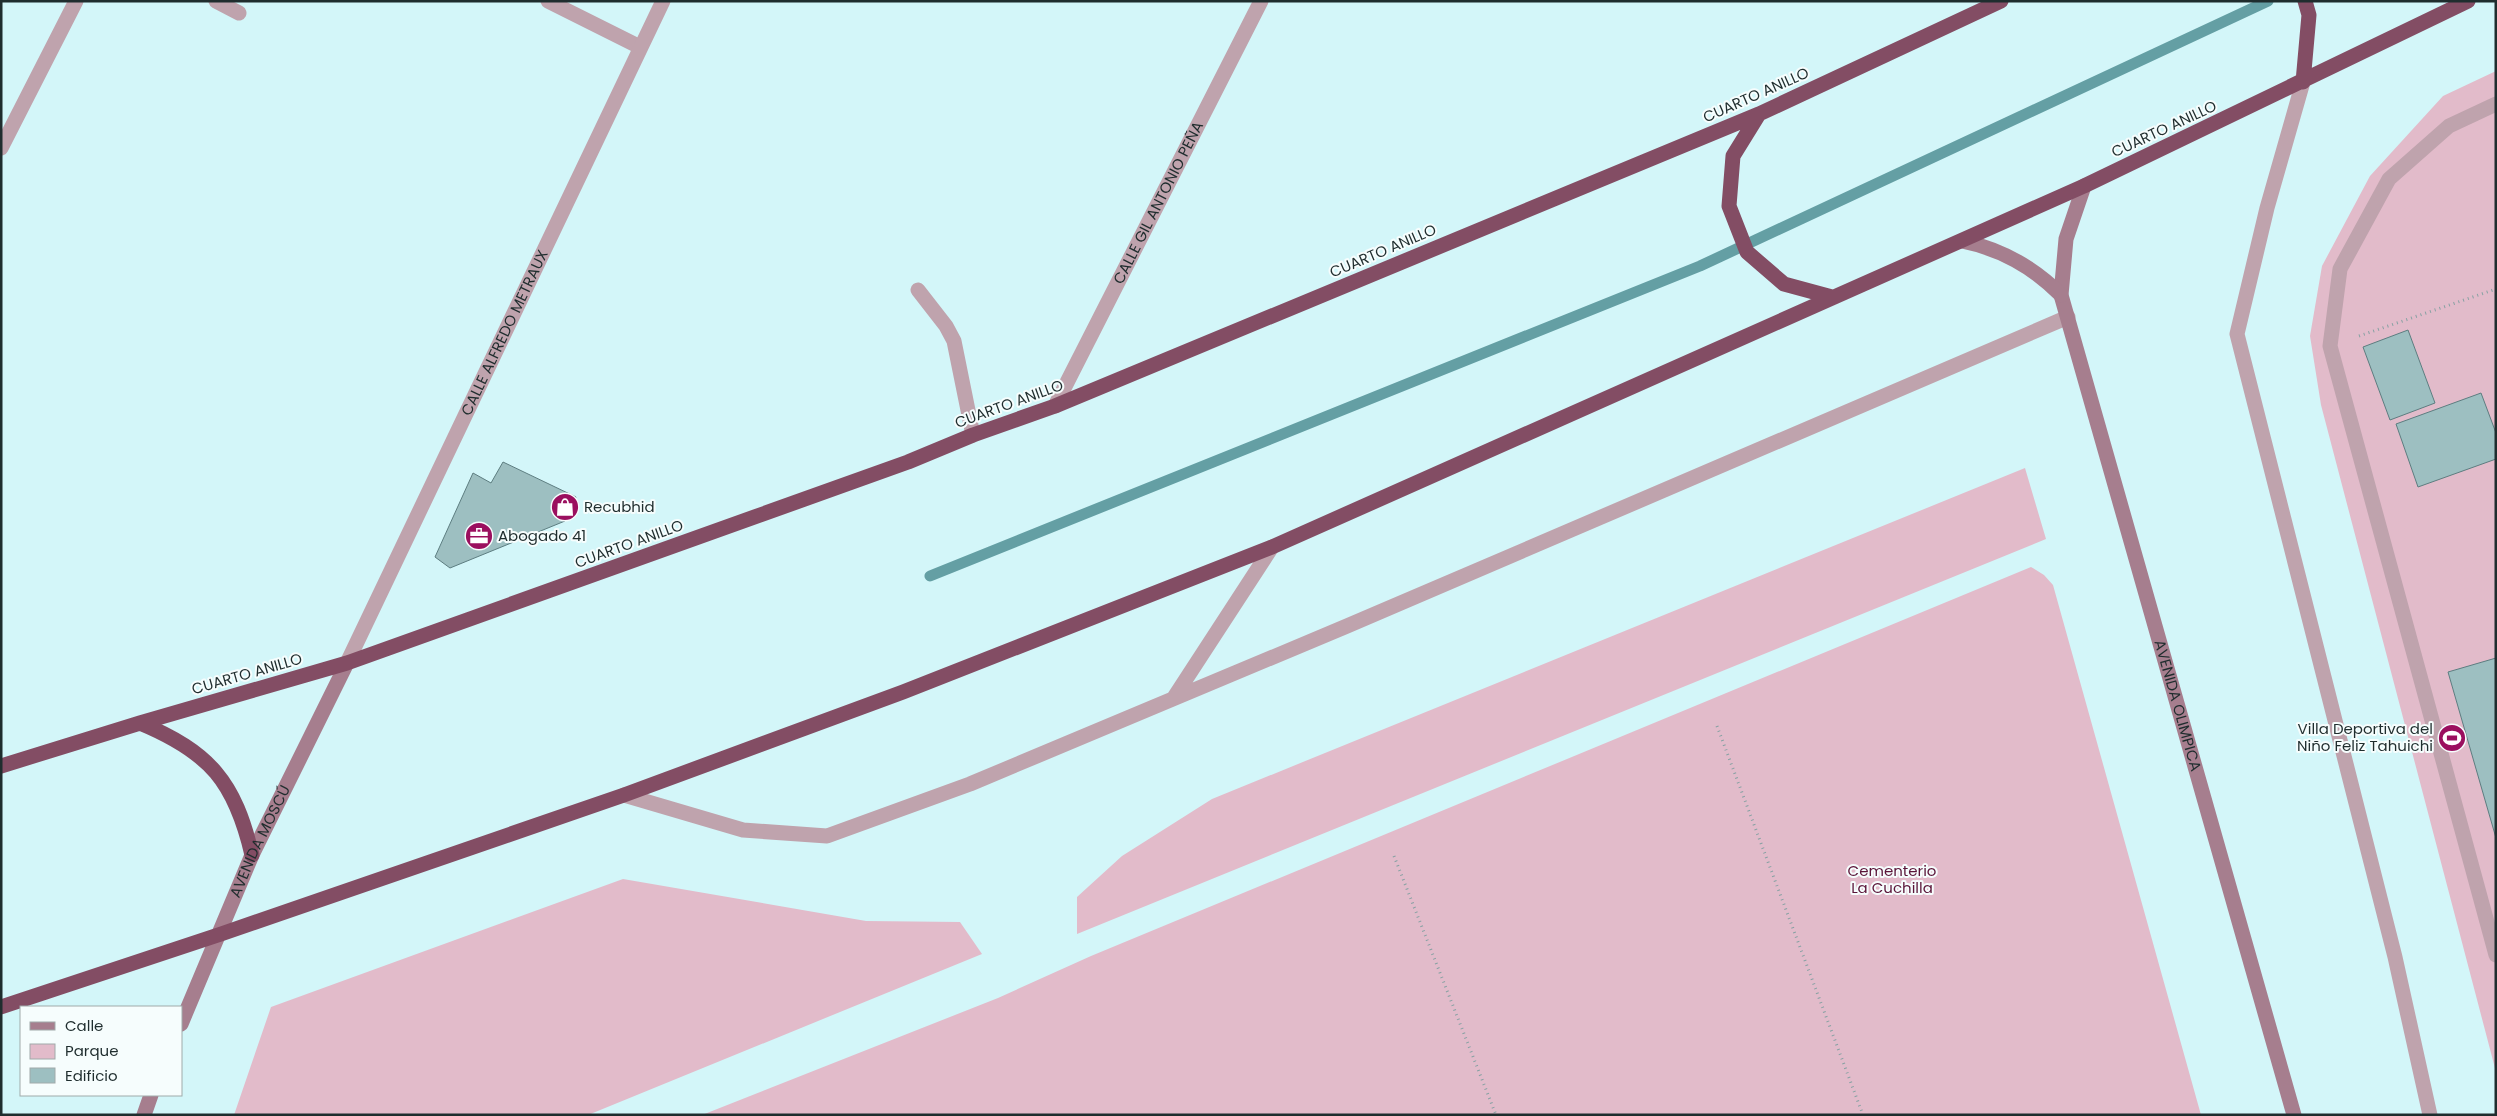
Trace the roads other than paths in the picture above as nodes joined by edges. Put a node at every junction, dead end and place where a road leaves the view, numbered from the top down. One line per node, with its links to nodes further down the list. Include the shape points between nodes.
1 (76, 1): 14 (street)
2 (216, 1): 9 (street)
3 (548, 1): 10 (street)
4 (663, 1): 10 (street, CALLE ALFREDO METRAUX)
5 (1261, 1): 21 (street, CALLE GIL ANTONIO PEÑA)
6 (2000, 1): 13 (highway, CUARTO ANILLO)
7 (2468, 1): 11 (highway, CUARTO ANILLO)
8 (2307, 8): 11 (highway)
9 (239, 13)
10 (640, 47): 24 (street, CALLE ALFREDO METRAUX)
11 (2303, 82): 15 (highway, CUARTO ANILLO); 37 (street, via 2267,208 2237,334 2395,957)
12 (2496, 104): 31 (street, via 2449,126 2389,179 2340,269 2330,346)
13 (1759, 114): 19 (highway, via 1733,156 1729,206 1747,252 1784,284); 21 (highway, CUARTO ANILLO)
14 (1, 148)
15 (2084, 186): 16 (highway, CUARTO ANILLO); 18 (street, AVENIDA OLIMPICA, via 2066,239)
16 (1962, 241): 18 (street, AVENIDA OLIMPICA, via 1984,246 2026,265); 19 (highway, CUARTO ANILLO)
17 (918, 290): 22 (street, via 954,341)
18 (2061, 295): 20 (street, AVENIDA OLIMPICA)
19 (1832, 297): 23 (highway, CUARTO ANILLO)
20 (2068, 317): 25 (street); 36 (street, AVENIDA OLIMPICA)
21 (1055, 406): 22 (highway, CUARTO ANILLO)
22 (973, 435): 24 (highway, CUARTO ANILLO, via 908,462)
23 (1272, 547): 25 (street); 28 (highway, CUARTO ANILLO, via 912,688)
24 (347, 663): 26 (highway, CUARTO ANILLO); 29 (street, AVENIDA MOSCÚ)
25 (1173, 699): 28 (street, via 970,784 827,836 743,830)
26 (140, 723): 27 (highway, CUARTO ANILLO); 29 (highway, via 174,737 204,759 216,773 244,819)
27 (1, 766)
28 (624, 795): 30 (highway, CUARTO ANILLO)
29 (252, 855): 30 (street, AVENIDA MOSCÚ)
30 (221, 934): 32 (highway, CUARTO ANILLO); 33 (street, AVENIDA MOSCÚ)
31 (2496, 955)
32 (1, 1006)
33 (182, 1022)
34 (150, 1096): 35 (street)
35 (144, 1115)
36 (2294, 1115)
37 (2430, 1115)

